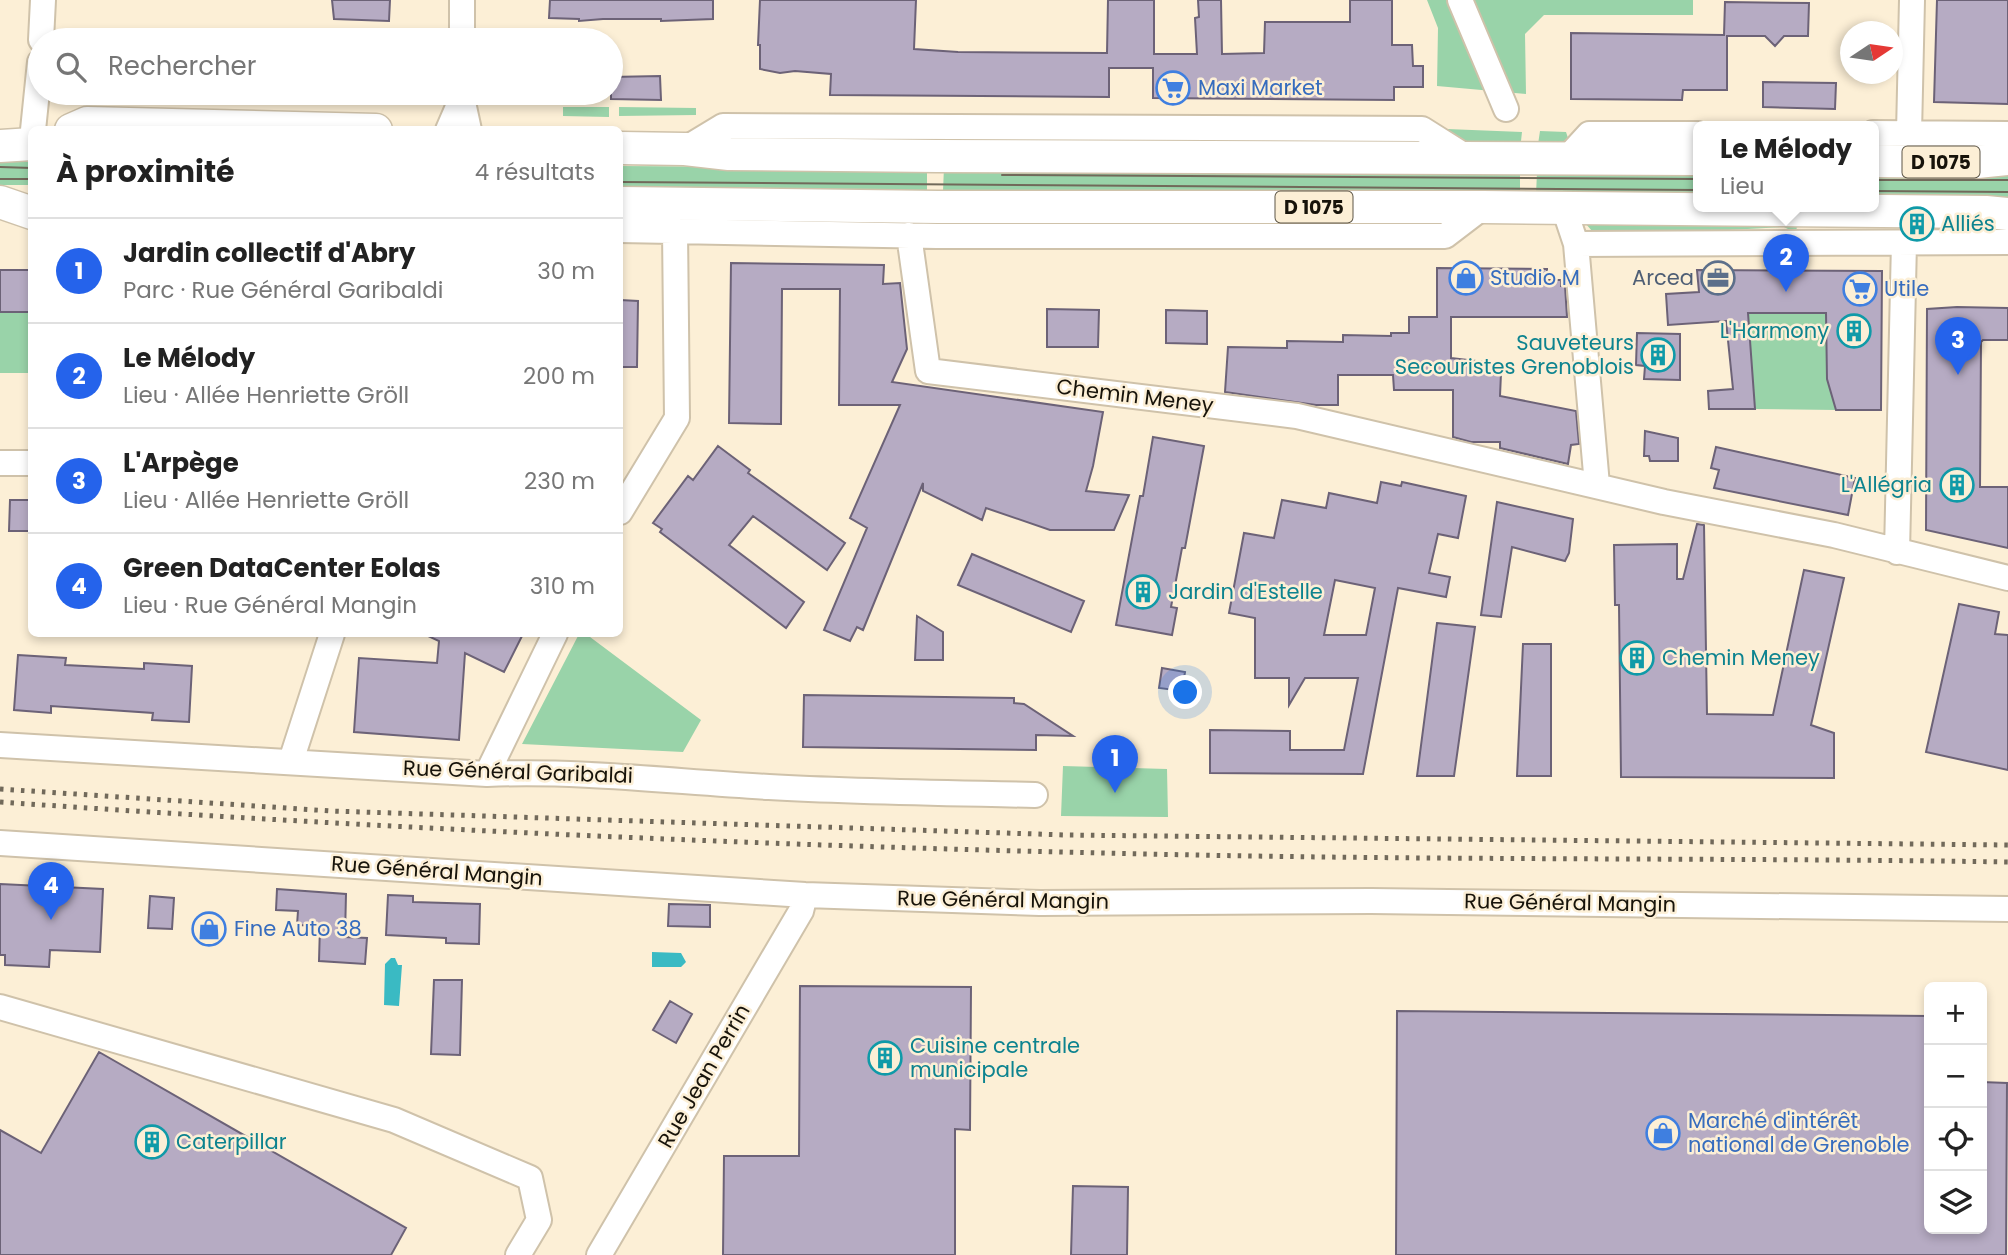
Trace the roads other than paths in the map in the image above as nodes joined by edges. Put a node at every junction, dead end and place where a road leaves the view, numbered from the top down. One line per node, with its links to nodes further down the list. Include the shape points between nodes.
1 (43, 0): 5 (street)
2 (463, 0): 6 (street)
3 (1461, 0): 10 (street)
4 (1912, 0): 17 (street)
5 (42, 28)
6 (462, 28)
7 (36, 105): 11 (street)
8 (458, 105): 14 (street)
9 (463, 105): 15 (street)
10 (1506, 109)
11 (33, 126)
12 (80, 126): 13 (main road)
13 (256, 126)
14 (450, 126)
15 (468, 126)
16 (1879, 133): 17 (street)
17 (1909, 133): 19 (street)
18 (1693, 134): 23 (street, via 1589,134)
19 (2008, 134)
20 (28, 144): 21 (main road)
21 (0, 146)
22 (623, 148): 23 (main road, via 729,154)
23 (1567, 158): 24 (main road)
24 (1693, 159)
25 (2008, 159): 26 (main road, D 1075)
26 (1879, 161)
27 (28, 200): 28 (street)
28 (0, 201): 34 (main road)
29 (623, 203): 30 (main road, D 1075)
30 (1483, 207): 31 (main road, D 1075); 38 (street, via 1445,236)
31 (1564, 208): 32 (main road, D 1075); 41 (street)
32 (1693, 209)
33 (1879, 211): 35 (main road, D 1075)
34 (28, 212)
35 (2008, 214)
36 (623, 230): 37 (street)
37 (675, 230): 38 (street); 45 (street, via 677,418)
38 (909, 235): 44 (street, Chemin Meney, via 928,371 1297,416)
39 (1904, 242): 40 (street); 41 (street); 46 (street)
40 (2008, 242)
41 (1576, 244): 44 (street)
42 (0, 463): 43 (street)
43 (28, 463)
44 (1597, 485): 46 (street, Chemin Meney)
45 (623, 507)
46 (1897, 552): 47 (street, Chemin Meney)
47 (2008, 578)
48 (331, 637): 51 (street)
49 (554, 637): 52 (street)
50 (0, 744): 51 (street, Rue Général Garibaldi)
51 (291, 761): 52 (street, Rue Général Garibaldi)
52 (487, 774): 53 (street, Rue Général Garibaldi, via 543,772 769,787)
53 (1035, 795)
54 (0, 843): 55 (street, Rue Général Mangin)
55 (805, 895): 56 (street, Rue Général Mangin, via 1040,903 1371,901); 59 (street, Rue Jean Perrin, via 802,911)
56 (2008, 909)
57 (0, 1007): 58 (street, via 394,1120 530,1178 539,1220)
58 (518, 1255)
59 (599, 1255)

